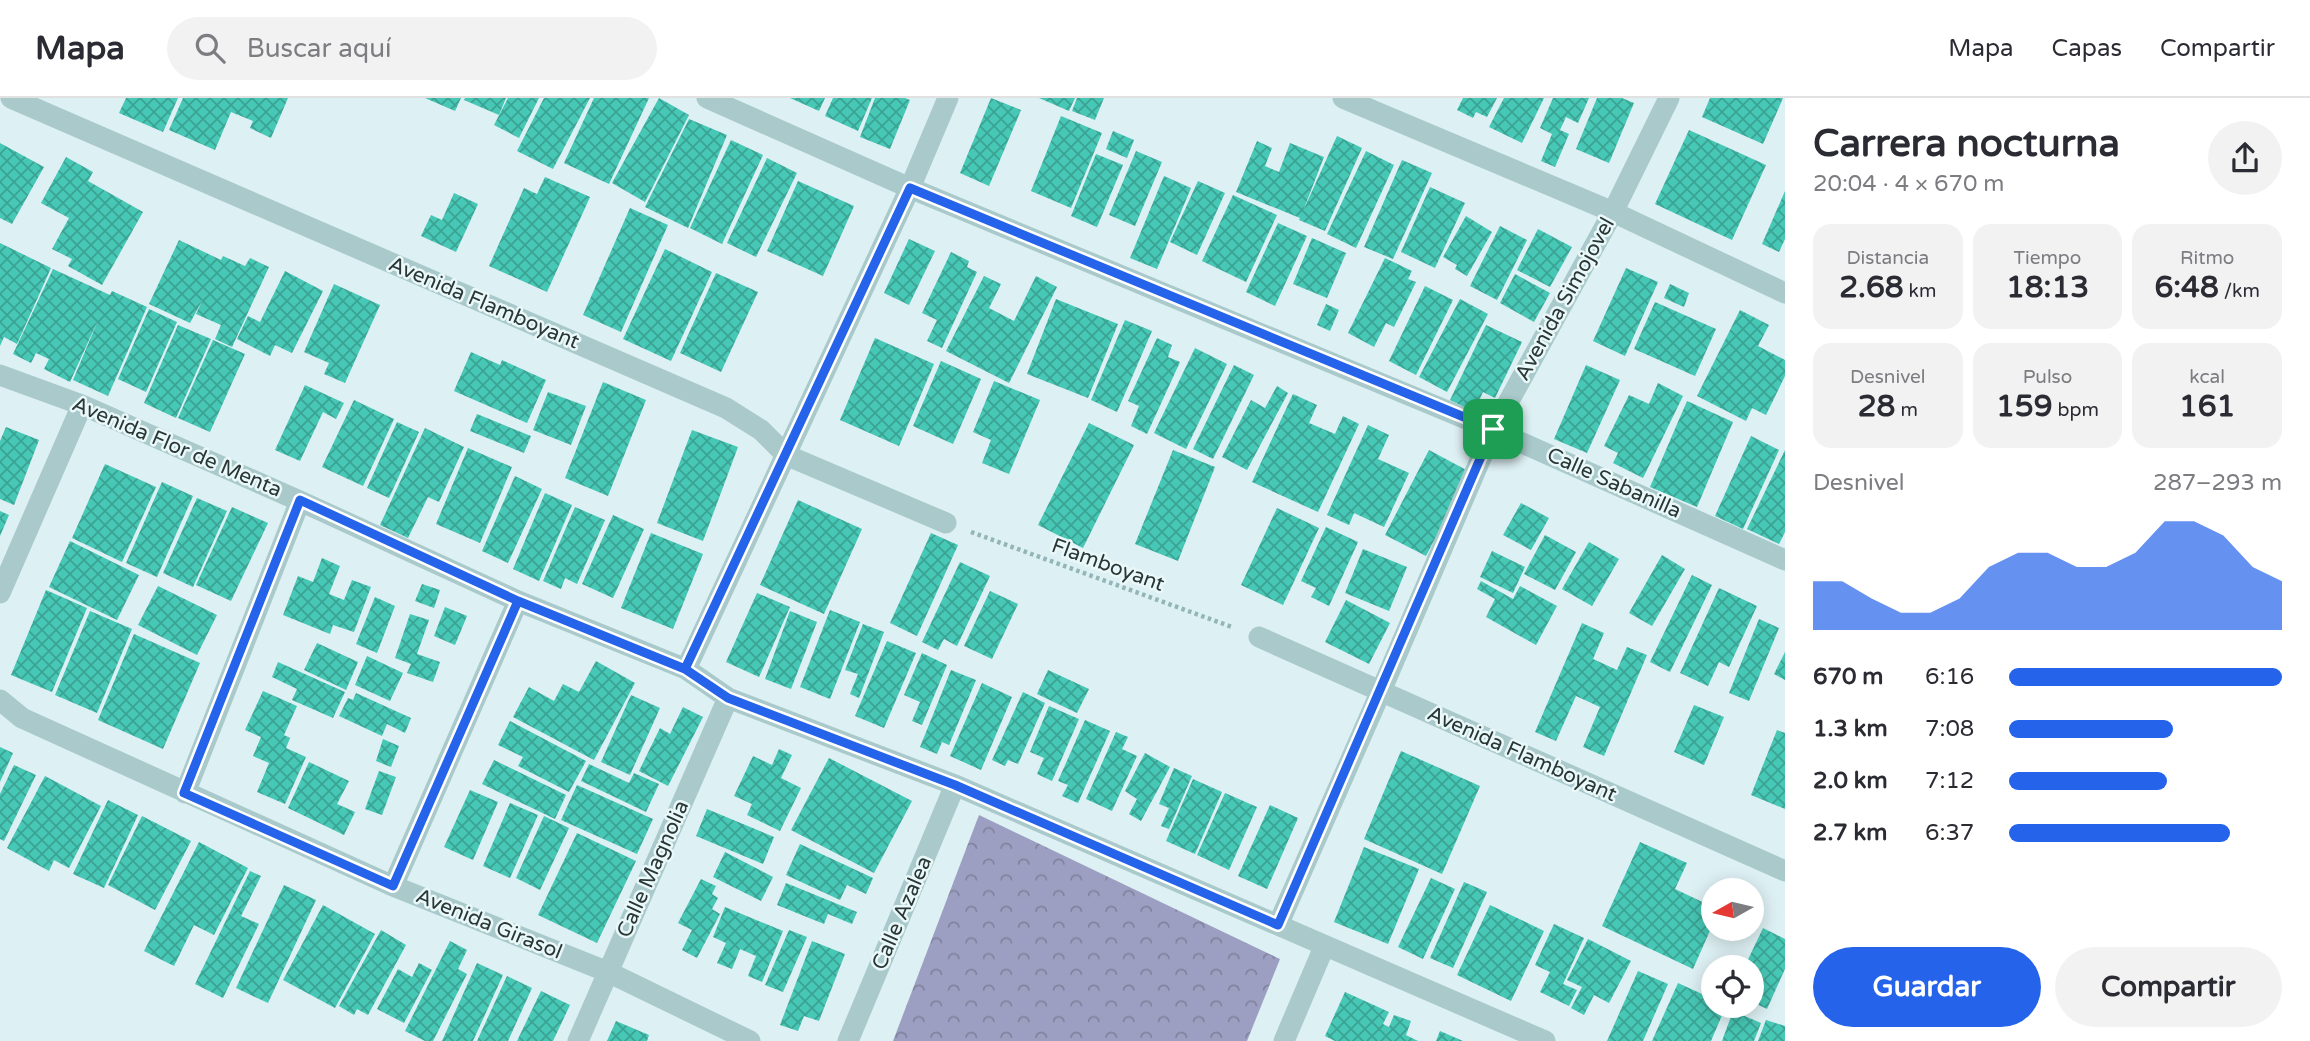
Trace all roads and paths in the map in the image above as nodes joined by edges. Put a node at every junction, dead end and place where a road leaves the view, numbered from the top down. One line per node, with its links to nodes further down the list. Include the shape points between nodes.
1 (12, 98): 12 (street, Avenida Flamboyant, via 726,408 761,430)
2 (707, 98): 6 (street, Calle Sabanilla)
3 (948, 98): 6 (street)
4 (1343, 98): 7 (street)
5 (1669, 98): 7 (street, Avenida Simojovel)
6 (910, 188): 11 (street, Calle Sabanilla); 12 (street)
7 (1613, 212): 8 (street); 11 (street, Avenida Simojovel)
8 (1785, 293)
9 (0, 375): 10 (street, Avenida Flor de Menta)
10 (82, 405): 13 (street, Avenida Flor de Menta); 16 (street)
11 (1493, 429): 15 (street, Calle Sabanilla); 20 (street, Avenida Simojovel)
12 (786, 455): 14 (street, Avenida Flamboyant); 19 (street)
13 (300, 500): 17 (street, Avenida Flor de Menta); 24 (street)
14 (946, 523): 18 (path, Flamboyant)
15 (1785, 560)
16 (0, 593)
17 (518, 601): 19 (street, Avenida Flor de Menta); 26 (street)
18 (1259, 637): 20 (street, Avenida Flamboyant)
19 (685, 669): 21 (street, Avenida Flor de Menta)
20 (1381, 691): 25 (street, Avenida Flamboyant); 27 (street, Avenida Simojovel)
21 (728, 698): 23 (street, Avenida Flor de Menta); 29 (street, Calle Magnolia)
22 (0, 701): 24 (street, Avenida Girasol, via 22,718)
23 (955, 785): 27 (street, Avenida Flor de Menta); 32 (street, Calle Azalea)
24 (184, 793): 26 (street, Avenida Girasol)
25 (1785, 870)
26 (393, 886): 29 (street, Avenida Girasol)
27 (1278, 925): 28 (street, Avenida Flor de Menta)
28 (1324, 947): 33 (street); 34 (street, Avenida Flor de Menta)
29 (608, 972): 30 (street, Calle Magnolia); 31 (street, Avenida Girasol)
30 (578, 1041)
31 (750, 1041)
32 (848, 1041)
33 (1284, 1041)
34 (1543, 1041)

